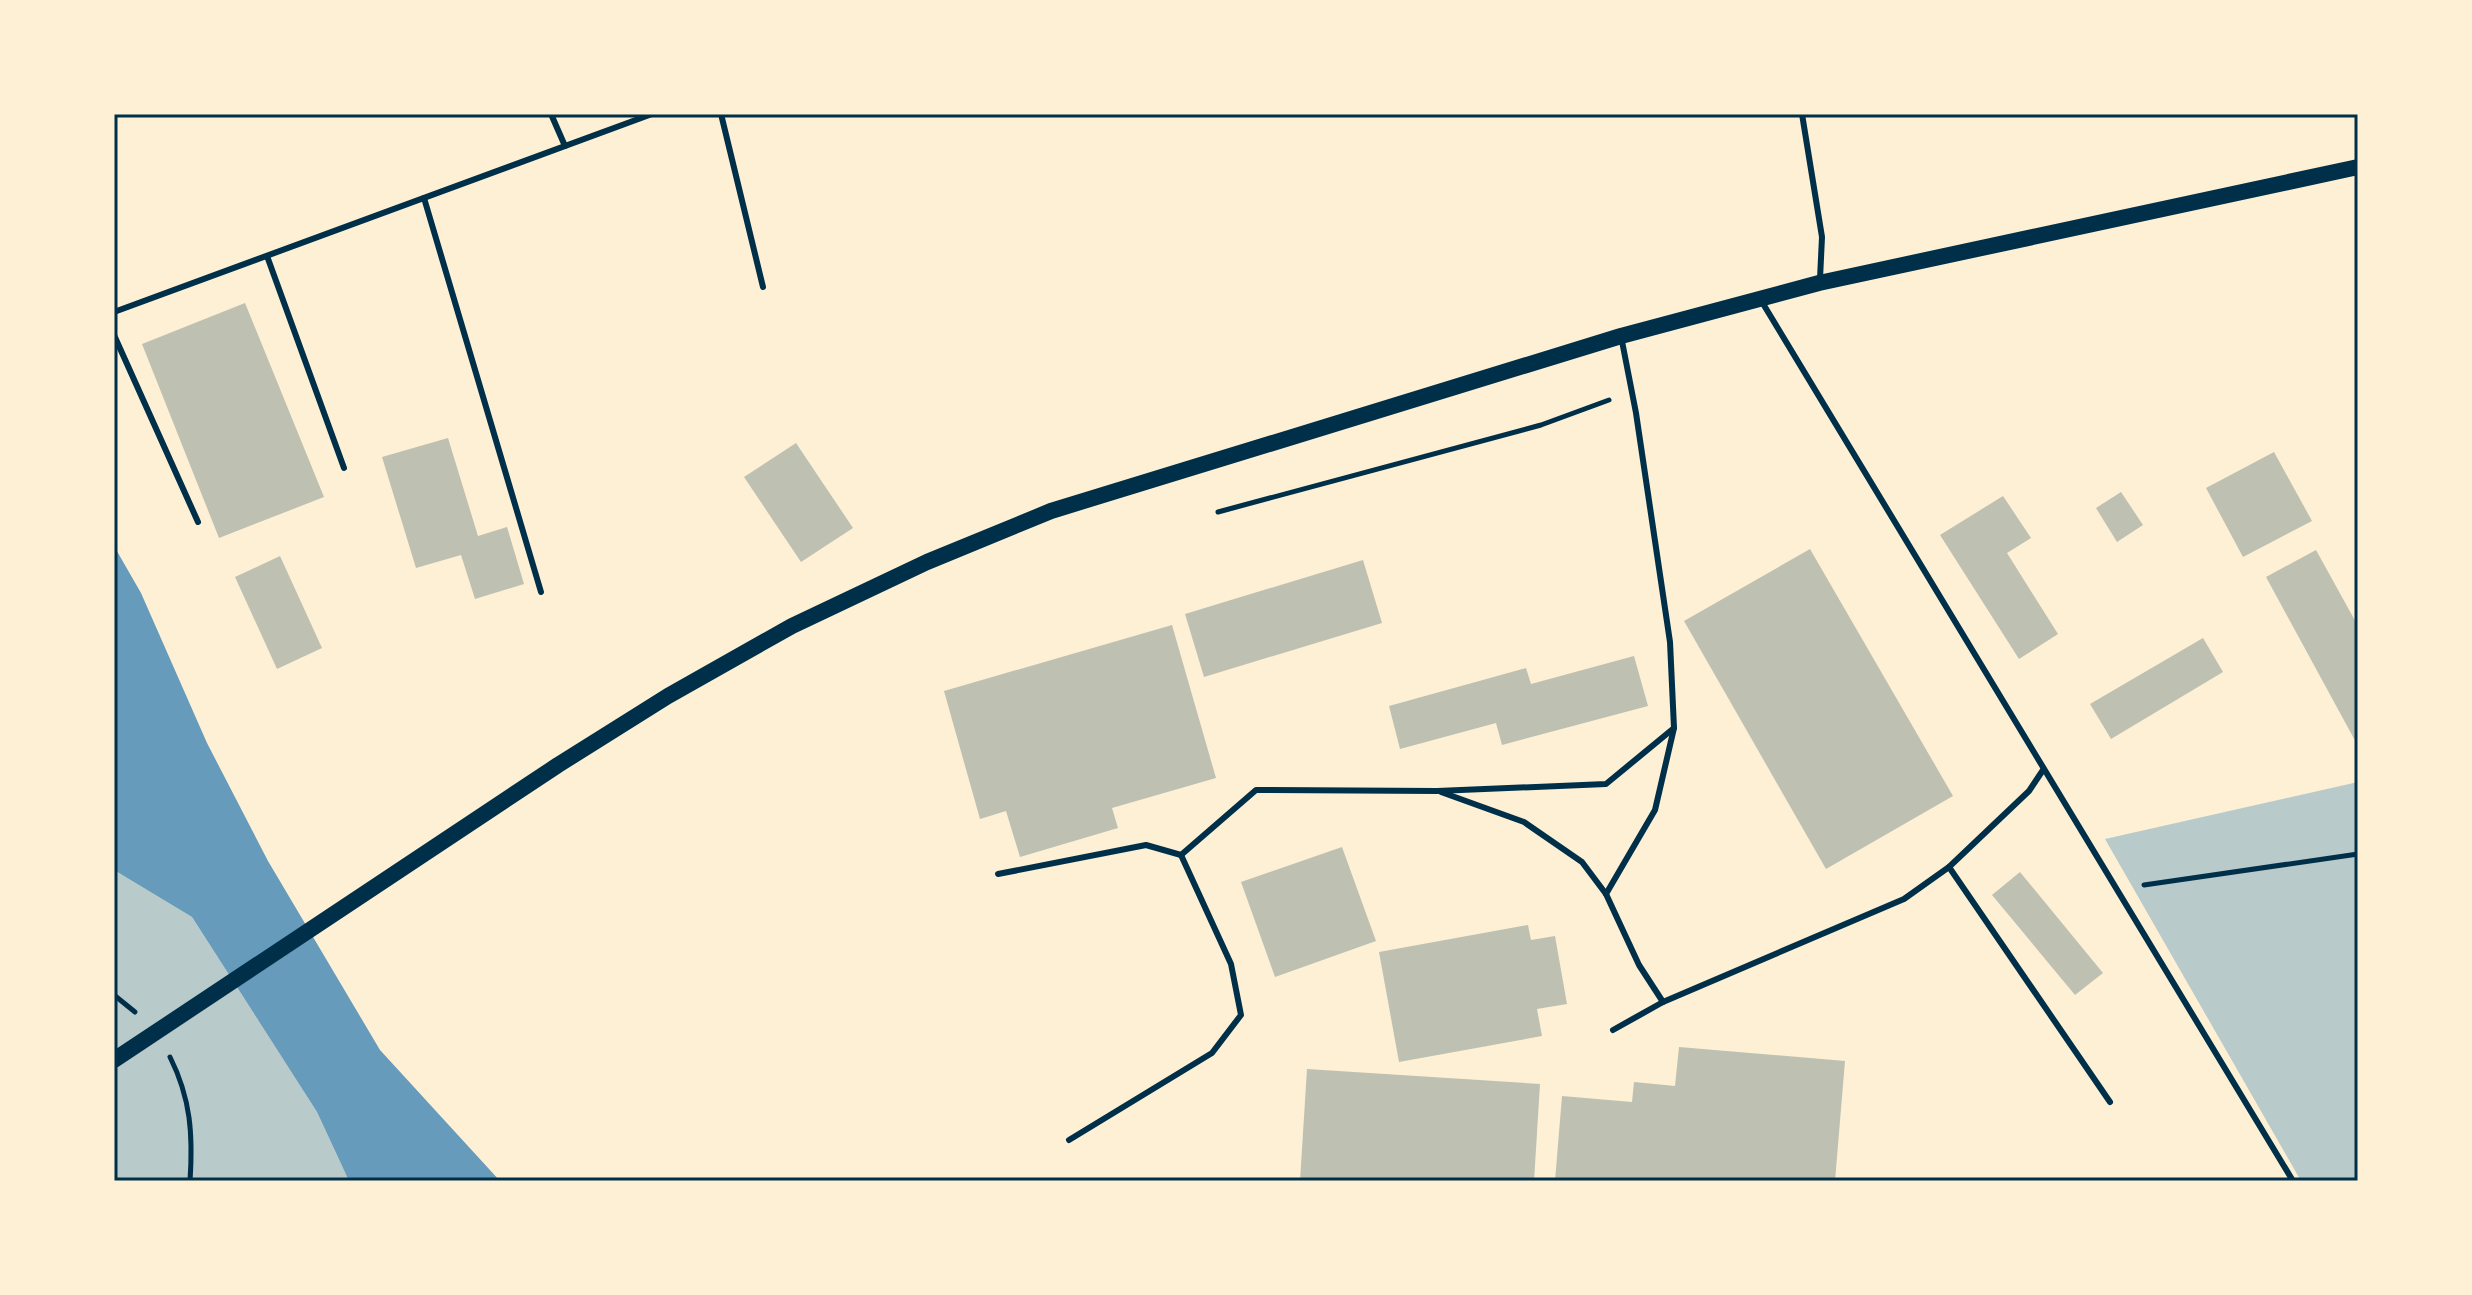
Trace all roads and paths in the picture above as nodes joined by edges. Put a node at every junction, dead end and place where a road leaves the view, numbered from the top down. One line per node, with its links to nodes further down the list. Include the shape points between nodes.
1 (551, 114): 5 (lane)
2 (652, 114): 5 (lane)
3 (721, 114): 10 (lane)
4 (1802, 114): 9 (lane, via 1822,237)
5 (565, 146): 7 (lane)
6 (2358, 167): 9 (main road)
7 (424, 198): 8 (lane); 19 (lane)
8 (267, 256): 12 (lane); 16 (lane)
9 (1819, 283): 11 (main road)
10 (763, 287)
11 (1760, 299): 14 (main road); 21 (lane)
12 (114, 312)
13 (114, 335): 18 (lane)
14 (1621, 336): 15 (lane); 34 (main road, via 1051,511 792,626 558,765)
15 (1631, 392): 17 (path, via 1541,425); 20 (lane, via 1670,642)
16 (344, 468)
17 (1218, 512)
18 (198, 522)
19 (541, 592)
20 (1674, 728): 22 (lane, via 1606,784); 28 (lane, via 1655,810)
21 (2043, 770): 25 (lane, via 2029,791); 27 (lane)
22 (1437, 791): 24 (lane, via 1256,790); 28 (lane, via 1524,822 1582,862)
23 (2358, 854): 27 (path)
24 (1181, 855): 26 (lane, via 1146,845); 36 (lane, via 1231,964 1241,1015 1212,1053)
25 (1949, 867): 30 (lane, via 1904,899); 35 (lane)
26 (998, 874)
27 (2116, 889): 38 (lane)
28 (1606, 894): 30 (lane)
29 (114, 995): 31 (path)
30 (1663, 1002): 32 (lane)
31 (145, 1022)
32 (1613, 1030)
33 (170, 1055): 37 (path, via 183,1083 193,1140)
34 (121, 1056)
35 (2110, 1102)
36 (1069, 1140)
37 (190, 1181)
38 (2293, 1181)

